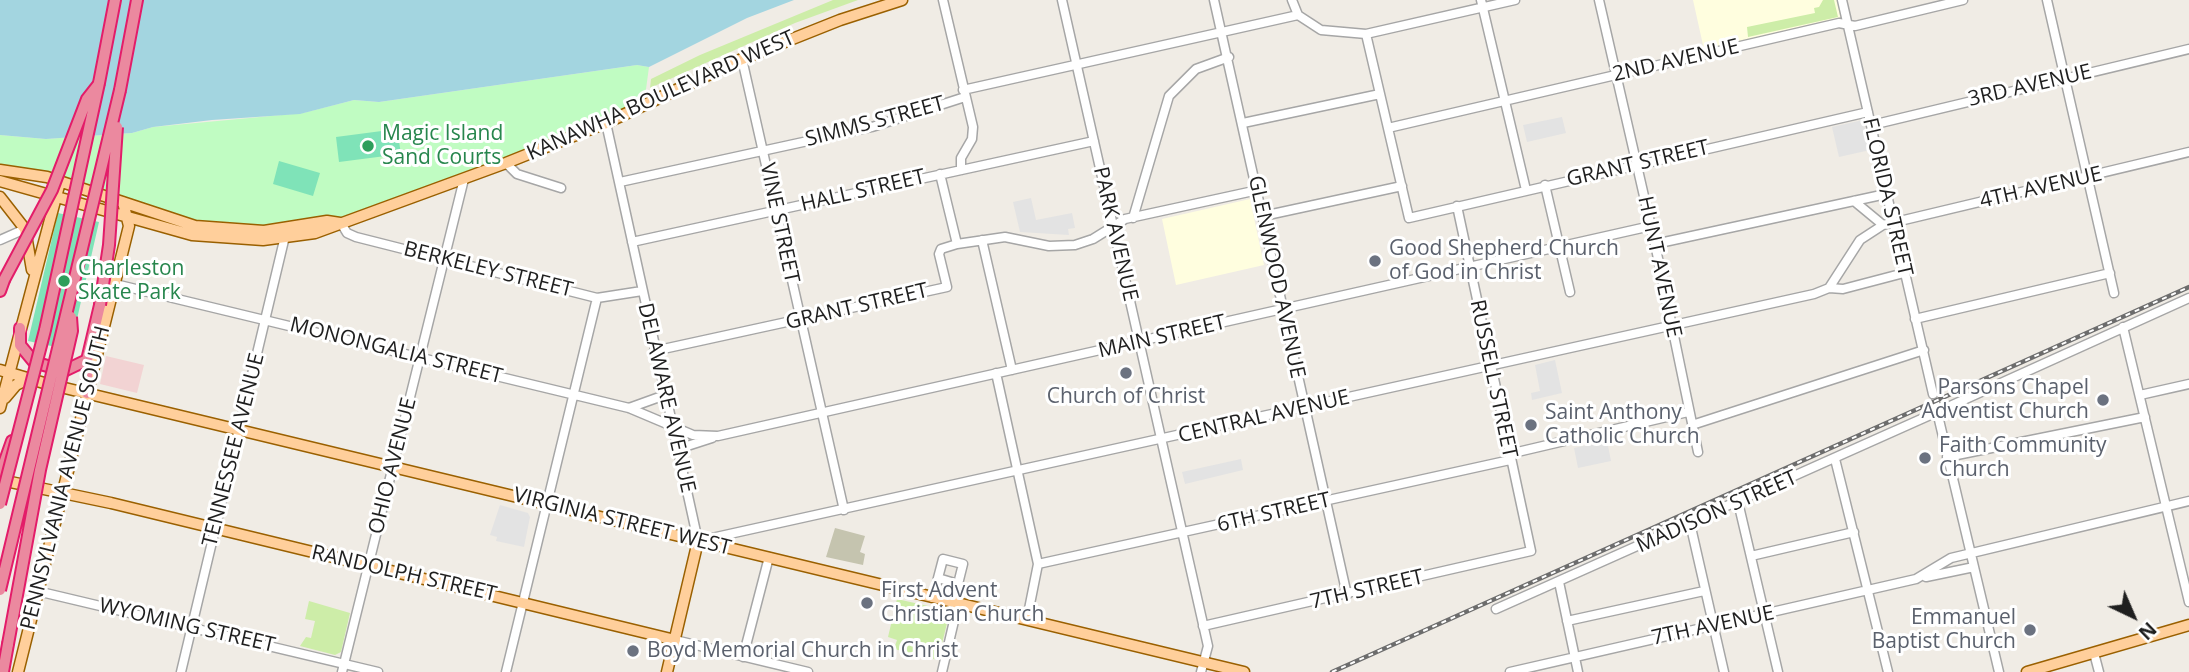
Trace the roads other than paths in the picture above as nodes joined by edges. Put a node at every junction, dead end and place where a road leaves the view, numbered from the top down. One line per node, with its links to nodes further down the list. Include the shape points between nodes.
1 (115, 0): 24 (highway)
2 (136, 0): 25 (highway)
3 (902, 0): 20 (main road, KANAWHA BOULEVARD WEST)
4 (943, 0): 26 (street)
5 (1062, 0): 21 (street, PARK AVENUE)
6 (1214, 0): 16 (street, GLENWOOD AVENUE)
7 (1292, 0): 14 (street)
8 (1516, 0): 13 (street)
9 (1599, 0): 22 (street, HUNT AVENUE)
10 (1842, 0): 15 (street, FLORIDA STREET)
11 (1963, 0): 15 (street, 2ND AVENUE, via 1855,26)
12 (2047, 0): 23 (street)
13 (1482, 4): 17 (street); 28 (street)
14 (1298, 15): 16 (street, SIMMS STREET); 17 (street, via 1321,30)
15 (1847, 24): 22 (street, 2ND AVENUE); 29 (street, FLORIDA STREET)
16 (1224, 33): 19 (street, GLENWOOD AVENUE); 21 (street, SIMMS STREET)
17 (1366, 34): 27 (street)
18 (2189, 49): 23 (street, 3RD AVENUE)
19 (1229, 57): 31 (street, GLENWOOD AVENUE); 61 (street, via 1196,69 1169,96)
20 (742, 59): 30 (main road, KANAWHA BOULEVARD WEST); 35 (street, VINE STREET)
21 (1078, 64): 26 (street, SIMMS STREET); 34 (street, PARK AVENUE)
22 (1617, 75): 28 (street, 2ND AVENUE); 38 (street, HUNT AVENUE)
23 (2065, 77): 32 (street, 3RD AVENUE); 42 (street)
24 (99, 83): 80 (highway, bridge, via 87,99 52,190); 107 (highway, bridge)
25 (120, 90): 88 (highway, bridge); 100 (highway, bridge, via 109,245)
26 (964, 93): 35 (street, SIMMS STREET, via 872,127); 40 (street, via 973,133 961,158)
27 (1380, 94): 31 (street); 33 (street)
28 (1503, 102): 33 (street, 2ND AVENUE); 51 (street)
29 (1868, 112): 32 (street, FLORIDA STREET); 38 (street, GRANT STREET)
30 (606, 123): 37 (main road, KANAWHA BOULEVARD WEST); 46 (street, DELAWARE AVENUE)
31 (1243, 123): 50 (street, GLENWOOD AVENUE)
32 (1872, 125): 52 (street, FLORIDA STREET)
33 (1388, 128): 48 (street)
34 (1094, 141): 40 (street, HALL STREET); 64 (street, PARK AVENUE)
35 (763, 151): 46 (street, SIMMS STREET); 58 (street, VINE STREET)
36 (2189, 152): 42 (street, 4TH AVENUE)
37 (506, 163): 43 (main road, KANAWHA BOULEVARD WEST); 49 (street, via 517,174)
38 (1636, 165): 47 (street, GRANT STREET); 66 (street, HUNT AVENUE)
39 (0, 170): 45 (main road, KANAWHA BOULEVARD WEST)
40 (961, 170): 41 (street, HALL STREET)
41 (940, 174): 58 (street, HALL STREET); 72 (street)
42 (2088, 177): 62 (street, 4TH AVENUE); 78 (street)
43 (464, 179): 63 (main road, KANAWHA BOULEVARD WEST); 75 (street, OHIO AVENUE)
44 (0, 181): 53 (main road, KANAWHA BOULEVARD WEST)
45 (60, 182): 53 (main road); 56 (main road, KANAWHA BOULEVARD WEST)
46 (620, 182): 71 (street, DELAWARE AVENUE)
47 (1545, 185): 51 (street, GRANT STREET); 74 (street)
48 (1402, 186): 57 (street, GRANT STREET, via 1409,218); 59 (street)
49 (561, 188)
50 (1258, 190): 59 (street, GLENWOOD AVENUE); 61 (street)
51 (1526, 190): 57 (street, GRANT STREET)
52 (1886, 194): 55 (street); 62 (street, FLORIDA STREET)
53 (57, 196): 60 (main road, KANAWHA BOULEVARD WEST); 81 (main road)
54 (0, 197): 67 (main road)
55 (1854, 201): 65 (street); 73 (street)
56 (123, 202): 60 (main road, PENNSYLVANIA AVENUE SOUTH); 68 (main road, KANAWHA BOULEVARD WEST, via 195,226)
57 (1457, 206): 76 (street, RUSSELL STREET)
58 (777, 211): 71 (street, HALL STREET); 92 (street, VINE STREET)
59 (1263, 216): 89 (street, GLENWOOD AVENUE)
60 (126, 218): 68 (main road, KANAWHA BOULEVARD WEST, via 219,239); 79 (main road, PENNSYLVANIA AVENUE SOUTH, via 129,226)
61 (1133, 218): 64 (street)
62 (1893, 222): 65 (street); 77 (street, FLORIDA STREET)
63 (341, 223): 68 (main road, KANAWHA BOULEVARD WEST, via 327,222); 75 (street, BERKELEY STREET, via 356,237)
64 (1112, 225): 70 (street, via 1075,245 1049,246 1005,237); 96 (street, PARK AVENUE)
65 (1882, 225): 82 (street, via 1860,240)
66 (1651, 226): 73 (street, HUNT AVENUE); 74 (street, MAIN STREET)
67 (25, 229): 69 (street); 81 (main road)
68 (286, 234): 91 (street, TENNESSEE AVENUE)
69 (0, 240)
70 (982, 240): 72 (street); 102 (street)
71 (632, 242): 83 (street, DELAWARE AVENUE)
72 (957, 244): 92 (street, GRANT STREET, via 939,254 947,287)
73 (1655, 244): 93 (street, HUNT AVENUE)
74 (1560, 245): 76 (street, MAIN STREET); 84 (street)
75 (444, 258): 87 (street, BERKELEY STREET); 99 (street, OHIO AVENUE)
76 (1470, 267): 89 (street, MAIN STREET); 101 (street, RUSSELL STREET)
77 (1904, 273): 82 (street, CENTRAL AVENUE, via 1843,289); 90 (street, FLORIDA STREET)
78 (2110, 273): 85 (street); 90 (street)
79 (115, 284): 91 (street, MONONGALIA STREET); 108 (main road, PENNSYLVANIA AVENUE SOUTH)
80 (1, 285)
81 (32, 286): 95 (main road)
82 (1829, 288): 93 (street, CENTRAL AVENUE)
83 (642, 292): 87 (street, BERKELEY STREET); 98 (street, DELAWARE AVENUE)
84 (1570, 292)
85 (2114, 293)
86 (2189, 298): 94 (street)
87 (597, 299): 109 (street)
88 (70, 306): 156 (highway, bridge); 179 (highway, bridge, via 72,331 40,470)
89 (1283, 310): 96 (street, MAIN STREET); 116 (street, GLENWOOD AVENUE)
90 (1915, 319): 97 (street, FLORIDA STREET)
91 (267, 320): 99 (street, MONONGALIA STREET); 122 (street, TENNESSEE AVENUE)
92 (800, 320): 98 (street, GRANT STREET); 117 (street, VINE STREET)
93 (1672, 325): 101 (street, CENTRAL AVENUE); 118 (street, HUNT AVENUE)
94 (2123, 327): 111 (street); 114 (street)
95 (20, 328): 100 (highway, via 20,345 34,362 64,371); 103 (main road)
96 (1140, 342): 102 (street, MAIN STREET); 124 (street, PARK AVENUE)
97 (1924, 350): 112 (street, FLORIDA STREET); 120 (street)
98 (654, 351): 110 (street, DELAWARE AVENUE)
99 (420, 356): 109 (street, MONONGALIA STREET); 130 (street, OHIO AVENUE)
100 (87, 360): 108 (highway)
101 (1491, 366): 116 (street, CENTRAL AVENUE); 127 (street, RUSSELL STREET)
102 (1012, 370): 104 (street, MAIN STREET)
103 (4, 371): 105 (main road, VIRGINIA STREET WEST); 113 (main road)
104 (996, 373): 117 (street, MAIN STREET); 131 (street)
105 (28, 379): 108 (main road, VIRGINIA STREET WEST); 113 (main road, via 16,385)
106 (2189, 384): 111 (street)
107 (29, 392): 132 (highway, bridge); 138 (highway, bridge)
108 (87, 393): 122 (main road, VIRGINIA STREET WEST); 133 (main road, PENNSYLVANIA AVENUE SOUTH)
109 (574, 395): 115 (street, MONONGALIA STREET); 137 (street)
110 (665, 395): 115 (street); 121 (street, DELAWARE AVENUE)
111 (2140, 396): 119 (street)
112 (1935, 403): 128 (street, FLORIDA STREET); 129 (street, MADISON STREET)
113 (1, 405)
114 (1948, 407)
115 (629, 408): 121 (street, MONONGALIA STREET)
116 (1304, 408): 124 (street, CENTRAL AVENUE); 135 (street, GLENWOOD AVENUE)
117 (820, 412): 123 (street, MAIN STREET); 140 (street, VINE STREET)
118 (1688, 412): 120 (street, HUNT AVENUE); 127 (street, 6TH STREET)
119 (2145, 417): 128 (street); 139 (street)
120 (1692, 425): 126 (street, HUNT AVENUE)
121 (673, 427): 123 (street, MAIN STREET, via 693,435); 125 (street, DELAWARE AVENUE)
122 (240, 429): 130 (main road, VIRGINIA STREET WEST); 142 (street, TENNESSEE AVENUE)
123 (718, 436): 125 (street)
124 (1161, 440): 131 (street, CENTRAL AVENUE); 144 (street, PARK AVENUE)
125 (678, 449): 145 (street, DELAWARE AVENUE)
126 (1698, 452)
127 (1510, 457): 135 (street, 6TH STREET); 146 (street, RUSSELL STREET)
128 (1947, 457): 147 (street, FLORIDA STREET)
129 (1835, 459): 136 (street, MADISON STREET); 143 (street)
130 (393, 467): 137 (main road, VIRGINIA STREET WEST); 151 (street, OHIO AVENUE)
131 (1016, 472): 140 (street, CENTRAL AVENUE); 150 (street)
132 (0, 477): 133 (main road, RANDOLPH STREET)
133 (62, 492): 142 (main road, RANDOLPH STREET); 157 (main road, PENNSYLVANIA AVENUE SOUTH)
134 (2189, 501): 139 (street, 7TH AVENUE)
135 (1326, 502): 144 (street, 6TH STREET); 160 (street, GLENWOOD AVENUE)
136 (1738, 502): 141 (street, MADISON STREET); 148 (street)
137 (548, 503): 145 (main road, VIRGINIA STREET WEST); 162 (street)
138 (0, 504)
139 (2166, 506): 147 (street, 7TH AVENUE); 163 (street)
140 (844, 510): 145 (street, CENTRAL AVENUE)
141 (1690, 523): 155 (street, MADISON STREET); 158 (street)
142 (215, 529): 151 (main road, RANDOLPH STREET); 172 (street, TENNESSEE AVENUE)
143 (1854, 532): 148 (street); 159 (street)
144 (1182, 534): 150 (street, 6TH STREET); 171 (street, PARK AVENUE)
145 (698, 541): 149 (main road, VIRGINIA STREET WEST); 173 (main road, DELAWARE AVENUE)
146 (1531, 551): 160 (street, 7TH STREET)
147 (1970, 552): 152 (street, FLORIDA STREET); 154 (street, 7TH AVENUE)
148 (1751, 556): 166 (street)
149 (769, 557): 161 (main road, VIRGINIA STREET WEST); 175 (street)
150 (1038, 564): 167 (street)
151 (368, 565): 162 (main road, RANDOLPH STREET); 177 (street, OHIO AVENUE)
152 (1974, 567): 154 (street, 7TH AVENUE); 193 (street, FLORIDA STREET)
153 (937, 578): 161 (street)
154 (1916, 579): 159 (street, 7TH AVENUE)
155 (1559, 582): 165 (street, MADISON STREET); 168 (street)
156 (0, 590)
157 (37, 591): 172 (street, WYOMING STREET); 180 (main road, PENNSYLVANIA AVENUE SOUTH)
158 (1704, 591): 168 (street); 169 (street)
159 (1868, 591): 166 (street, 7TH AVENUE); 192 (street)
160 (1347, 596): 171 (street, 7TH STREET)
161 (933, 598): 164 (main road, VIRGINIA STREET WEST)
162 (524, 602): 173 (main road, RANDOLPH STREET); 183 (street)
163 (2189, 602)
164 (958, 604): 167 (main road, VIRGINIA STREET WEST); 186 (street)
165 (1496, 609)
166 (1765, 615): 169 (street, 7TH AVENUE); 191 (street)
167 (1027, 620): 178 (main road, VIRGINIA STREET WEST)
168 (1567, 621): 176 (street)
169 (1713, 625): 176 (street, 7TH AVENUE); 190 (street)
170 (2189, 625): 174 (main road)
171 (1203, 626): 178 (street, PARK AVENUE, via 1208,646)
172 (191, 627): 177 (street, WYOMING STREET); 181 (street, TENNESSEE AVENUE)
173 (675, 640): 175 (street, RANDOLPH STREET); 184 (main road, DELAWARE AVENUE)
174 (2094, 653): 194 (main road); 195 (street)
175 (743, 657): 185 (street, RANDOLPH STREET)
176 (1575, 657): 188 (street, 7TH AVENUE); 189 (street)
177 (343, 668): 182 (street, WYOMING STREET)
178 (1203, 668): 187 (main road, VIRGINIA STREET WEST)
179 (3, 672)
180 (18, 672)
181 (181, 672)
182 (377, 672)
183 (506, 672)
184 (667, 672)
185 (808, 672)
186 (942, 672)
187 (1244, 672)
188 (1510, 672)
189 (1578, 672)
190 (1724, 672)
191 (1779, 672)
192 (1888, 672)
193 (1999, 672)
194 (2027, 672)
195 (2099, 672)

